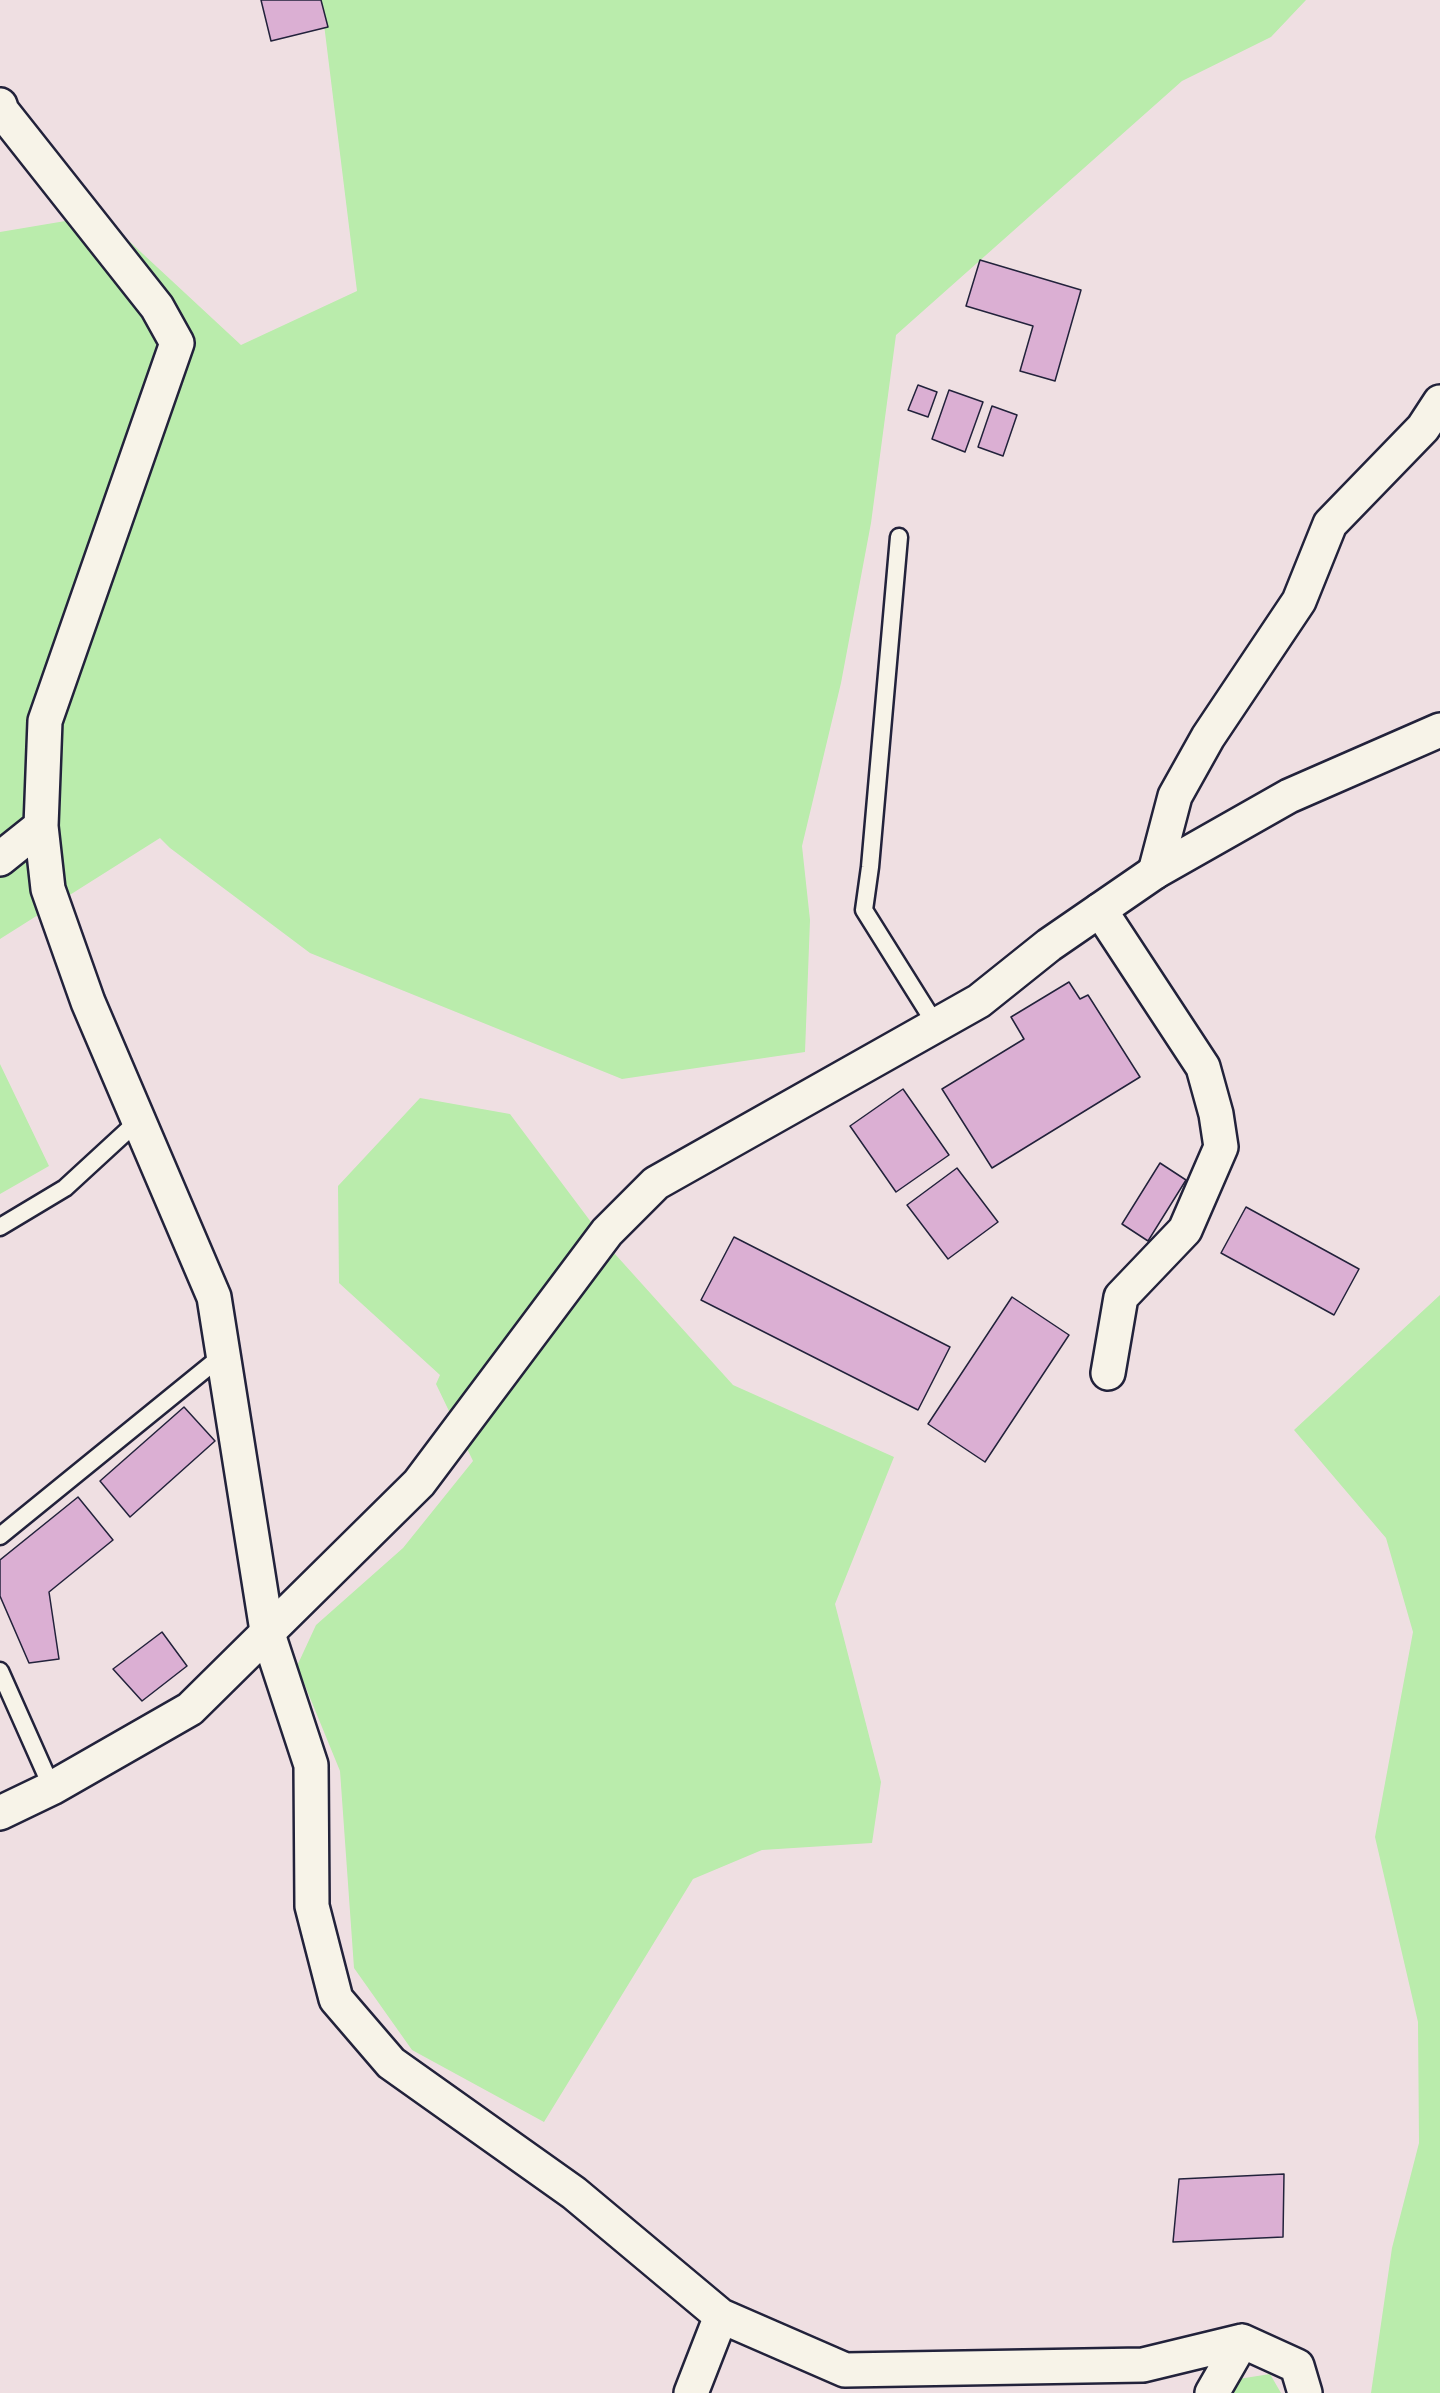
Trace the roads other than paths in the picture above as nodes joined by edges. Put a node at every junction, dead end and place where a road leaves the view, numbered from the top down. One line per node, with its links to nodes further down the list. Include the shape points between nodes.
1 (0, 105): 5 (street, via 157,307 177,343 45,721)
2 (1440, 402): 7 (street, via 1423,428 1330,524 1299,601 1208,736 1175,796)
3 (899, 537): 9 (lane, via 864,910)
4 (1440, 730): 7 (street, via 1289,796)
5 (41, 826): 6 (street); 10 (street, via 48,889 88,1002)
6 (0, 860)
7 (1155, 872): 8 (street)
8 (1101, 910): 9 (street, via 978,1001); 13 (street, via 1203,1067 1221,1147 1185,1230 1121,1297)
9 (936, 1025): 15 (street, via 656,1183 607,1232 419,1483)
10 (140, 1119): 11 (lane, via 65,1188); 12 (street, via 214,1298)
11 (0, 1227)
12 (224, 1354): 14 (lane); 15 (street)
13 (1108, 1373)
14 (0, 1536)
15 (267, 1631): 17 (street, via 190,1709); 19 (street, via 311,1765 312,1906 336,1999 392,2063 574,2193)
16 (0, 1671): 17 (lane)
17 (52, 1788): 18 (street)
18 (0, 1813)
19 (721, 2316): 20 (street, via 845,2370 1143,2365); 21 (street)
20 (1242, 2341): 22 (street); 23 (street, via 1297,2366)
21 (692, 2393)
22 (1212, 2393)
23 (1305, 2393)

